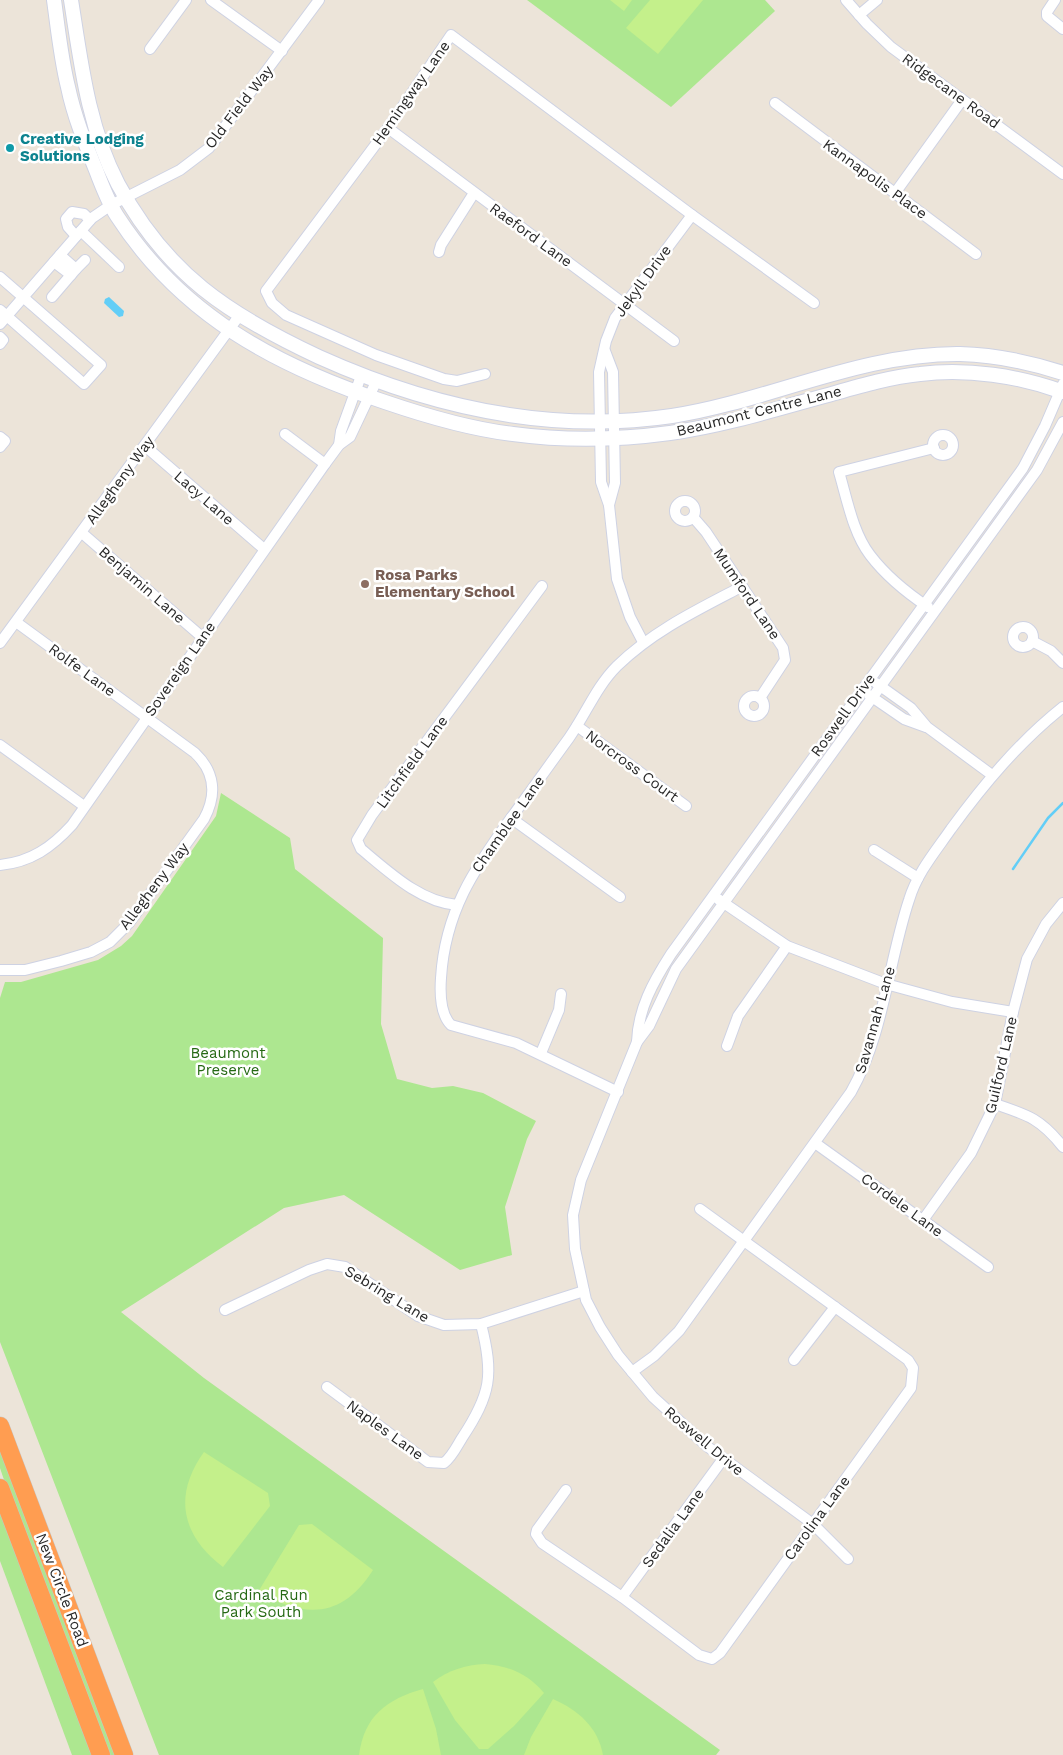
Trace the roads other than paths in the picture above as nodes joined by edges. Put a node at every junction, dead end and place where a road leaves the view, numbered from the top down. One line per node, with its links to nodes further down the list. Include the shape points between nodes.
1 (54, 0): 20 (street, Beaumont Centre Lane, via 67,86 78,125)
2 (71, 0): 19 (street, Beaumont Centre Lane, via 89,106 112,171)
3 (186, 0): 11 (street)
4 (211, 0): 12 (street)
5 (320, 0): 12 (street, Old Field Way)
6 (846, 0): 9 (street, Ridgecane Road)
7 (876, 0): 9 (street)
8 (1056, 0): 10 (street, via 1046,16)
9 (860, 15): 13 (street, Ridgecane Road, via 891,47)
10 (1063, 29)
11 (150, 49)
12 (282, 51): 19 (street, Old Field Way, via 209,148 180,170)
13 (962, 100): 16 (street, Ridgecane Road); 18 (street)
14 (775, 103): 18 (street, Kannapolis Place)
15 (388, 128): 17 (street, Raeford Lane); 21 (street, Hemingway Lane, via 451,36); 44 (street, Hemingway Lane, via 266,291 272,303 286,315 376,355 444,379 457,381)
16 (1063, 174)
17 (474, 193): 24 (street); 34 (street, Raeford Lane)
18 (895, 194): 25 (street, Kannapolis Place)
19 (127, 198): 20 (street, Old Field Way); 36 (street, Beaumont Centre Lane, via 173,261 204,291)
20 (111, 205): 22 (street, Old Field Way); 38 (street, Beaumont Centre Lane, via 146,257 164,277 198,308)
21 (692, 215): 33 (street, Hemingway Lane); 34 (street, Jekyll Drive)
22 (90, 220): 23 (street); 23 (street, via 84,214 72,212 66,219 68,227)
23 (78, 234): 26 (street); 28 (street)
24 (439, 252)
25 (976, 254)
26 (57, 259): 29 (street); 32 (street)
27 (84, 260): 29 (street)
28 (119, 266)
29 (74, 272): 31 (street)
30 (0, 277): 32 (street)
31 (52, 297)
32 (23, 298): 35 (street); 35 (street, via 101,365 84,384)
33 (814, 303)
34 (624, 305): 40 (street, Raeford Lane); 42 (street, Jekyll Drive, via 615,318)
35 (4, 313): 37 (street)
36 (239, 316): 38 (street, Allegheny Way); 45 (street, Beaumont Centre Lane)
37 (0, 324)
38 (229, 330): 48 (street, Beaumont Centre Lane, via 284,362); 58 (street, Allegheny Way)
39 (0, 337): 41 (street, via 3,340)
40 (674, 342)
41 (0, 344)
42 (605, 351): 50 (street, Jekyll Drive, via 599,372); 51 (street, Jekyll Drive, via 613,372)
43 (1063, 373): 51 (street, Beaumont Centre Lane, via 988,356 926,356 855,369 674,416)
44 (485, 374)
45 (361, 376): 46 (street, Beaumont Centre Lane); 48 (street, Sovereign Lane)
46 (376, 382): 49 (street, Sovereign Lane); 50 (street, Beaumont Centre Lane, via 487,412 537,419)
47 (1062, 388): 56 (street, Beaumont Centre Lane, via 949,372 919,374 696,428); 68 (street, Roswell Drive, via 1023,468)
48 (355, 392): 49 (street, Beaumont Centre Lane); 57 (street, Sovereign Lane)
49 (369, 397): 55 (street, Beaumont Centre Lane, via 429,417 483,429 543,437); 57 (street, Sovereign Lane, via 353,433 347,442)
50 (600, 422): 51 (street, Beaumont Centre Lane); 55 (street, Jekyll Drive)
51 (614, 422): 56 (street, Jekyll Drive)
52 (1063, 422): 69 (street, Roswell Drive, via 1037,470)
53 (285, 434): 61 (street)
54 (0, 437): 59 (street, via 5,442)
55 (600, 438): 56 (street, Beaumont Centre Lane); 62 (street, Jekyll Drive, via 601,482)
56 (614, 438): 62 (street, Jekyll Drive, via 615,483)
57 (339, 445): 61 (street, Sovereign Lane)
58 (144, 446): 64 (street, Allegheny Way); 65 (street, Lacy Lane)
59 (0, 447)
60 (934, 448): 68 (street, via 839,472 855,524 869,554)
61 (325, 464): 65 (street, Sovereign Lane)
62 (609, 505): 73 (street, Jekyll Drive, via 617,579)
63 (692, 517): 67 (street, Mumford Lane, via 706,532)
64 (82, 533): 70 (street, Allegheny Way); 71 (street, Benjamin Lane)
65 (264, 549): 71 (street, Sovereign Lane)
66 (542, 586): 97 (street, Litchfield Lane, via 372,815 357,840 361,849 414,890 438,902)
67 (741, 587): 73 (street, Chamblee Lane); 79 (street, Mumford Lane, via 785,652 782,665)
68 (923, 604): 69 (street); 76 (street, Roswell Drive)
69 (935, 612): 77 (street, Roswell Drive)
70 (16, 622): 74 (street, Allegheny Way); 82 (street, Rolfe Lane)
71 (202, 637): 82 (street, Sovereign Lane)
72 (1032, 641): 75 (street, via 1051,651)
73 (643, 642): 83 (street, Chamblee Lane, via 606,678)
74 (0, 643)
75 (1063, 664)
76 (869, 678): 77 (street); 78 (street, Roswell Drive)
77 (881, 687): 80 (street, Roswell Drive); 84 (street, via 911,708)
78 (862, 689): 80 (street); 93 (street, Roswell Drive)
79 (760, 698)
80 (873, 698): 84 (street, via 904,720); 95 (street, Roswell Drive)
81 (1063, 707): 86 (street, Savannah Lane, via 1019,745)
82 (147, 718): 87 (street, Sovereign Lane); 99 (street, Allegheny Way, via 203,761 210,773 212,801 204,819 129,923 110,942 91,952 25,970)
83 (577, 726): 88 (street, Norcross Court); 89 (street, Chamblee Lane)
84 (927, 727): 86 (street)
85 (0, 745): 87 (street)
86 (992, 775): 92 (street, Savannah Lane)
87 (84, 806): 91 (street, Sovereign Lane, via 72,825 49,848 25,860)
88 (686, 806)
89 (511, 818): 94 (street); 97 (street, Chamblee Lane, via 481,859)
90 (874, 850): 92 (street)
91 (0, 865)
92 (918, 878): 100 (street, Savannah Lane, via 907,905)
93 (713, 895): 95 (street); 103 (street, Roswell Drive, via 655,979 638,1021)
94 (620, 897)
95 (724, 903): 98 (street); 103 (street, Roswell Drive, via 676,969 649,1026)
96 (1063, 903): 102 (street, Guilford Lane, via 1046,924 1028,959)
97 (457, 905): 105 (street, Chamblee Lane, via 446,939 442,971 441,993 446,1018 454,1026)
98 (787, 946): 100 (street); 104 (street, via 738,1016)
99 (0, 970)
100 (886, 984): 102 (street, via 952,1002); 108 (street, Savannah Lane, via 859,1079)
101 (561, 994): 105 (street, via 559,1010)
102 (1013, 1012): 107 (street, Guilford Lane)
103 (637, 1042): 106 (street, Roswell Drive)
104 (726, 1046)
105 (540, 1053): 106 (street, Chamblee Lane)
106 (618, 1092): 114 (street, Roswell Drive, via 581,1180 573,1215 575,1249)
107 (995, 1104): 109 (street, via 1031,1117 1048,1128); 111 (street, Guilford Lane, via 971,1153)
108 (815, 1143): 111 (street, Cordele Lane); 112 (street, Savannah Lane)
109 (1063, 1147)
110 (700, 1209): 112 (street, Carolina Lane)
111 (923, 1220): 113 (street, Cordele Lane)
112 (743, 1242): 115 (street, Carolina Lane); 119 (street, Savannah Lane, via 679,1332)
113 (988, 1267)
114 (584, 1292): 117 (street, Sebring Lane); 119 (street, Roswell Drive, via 600,1327)
115 (835, 1307): 118 (street); 125 (street, Carolina Lane, via 908,1360 913,1372 911,1388)
116 (225, 1310): 117 (street, Sebring Lane, via 327,1264 345,1267 425,1320 444,1325)
117 (481, 1324): 120 (street, Naples Lane, via 488,1355 486,1392 480,1410 444,1462 428,1462)
118 (794, 1360)
119 (632, 1372): 122 (street, Roswell Drive, via 686,1429)
120 (327, 1387)
121 (0, 1426): 129 (highway, New Circle Road)
122 (723, 1459): 125 (street, Roswell Drive); 127 (street, Sedalia Lane)
123 (0, 1488): 128 (highway, New Circle Road)
124 (566, 1490): 127 (street, Carolina Lane, via 537,1530 538,1539)
125 (813, 1524): 126 (street, Roswell Drive); 127 (street, Carolina Lane, via 720,1653 712,1659 699,1655)
126 (848, 1559)
127 (622, 1597)
128 (101, 1755)
129 (124, 1755)

